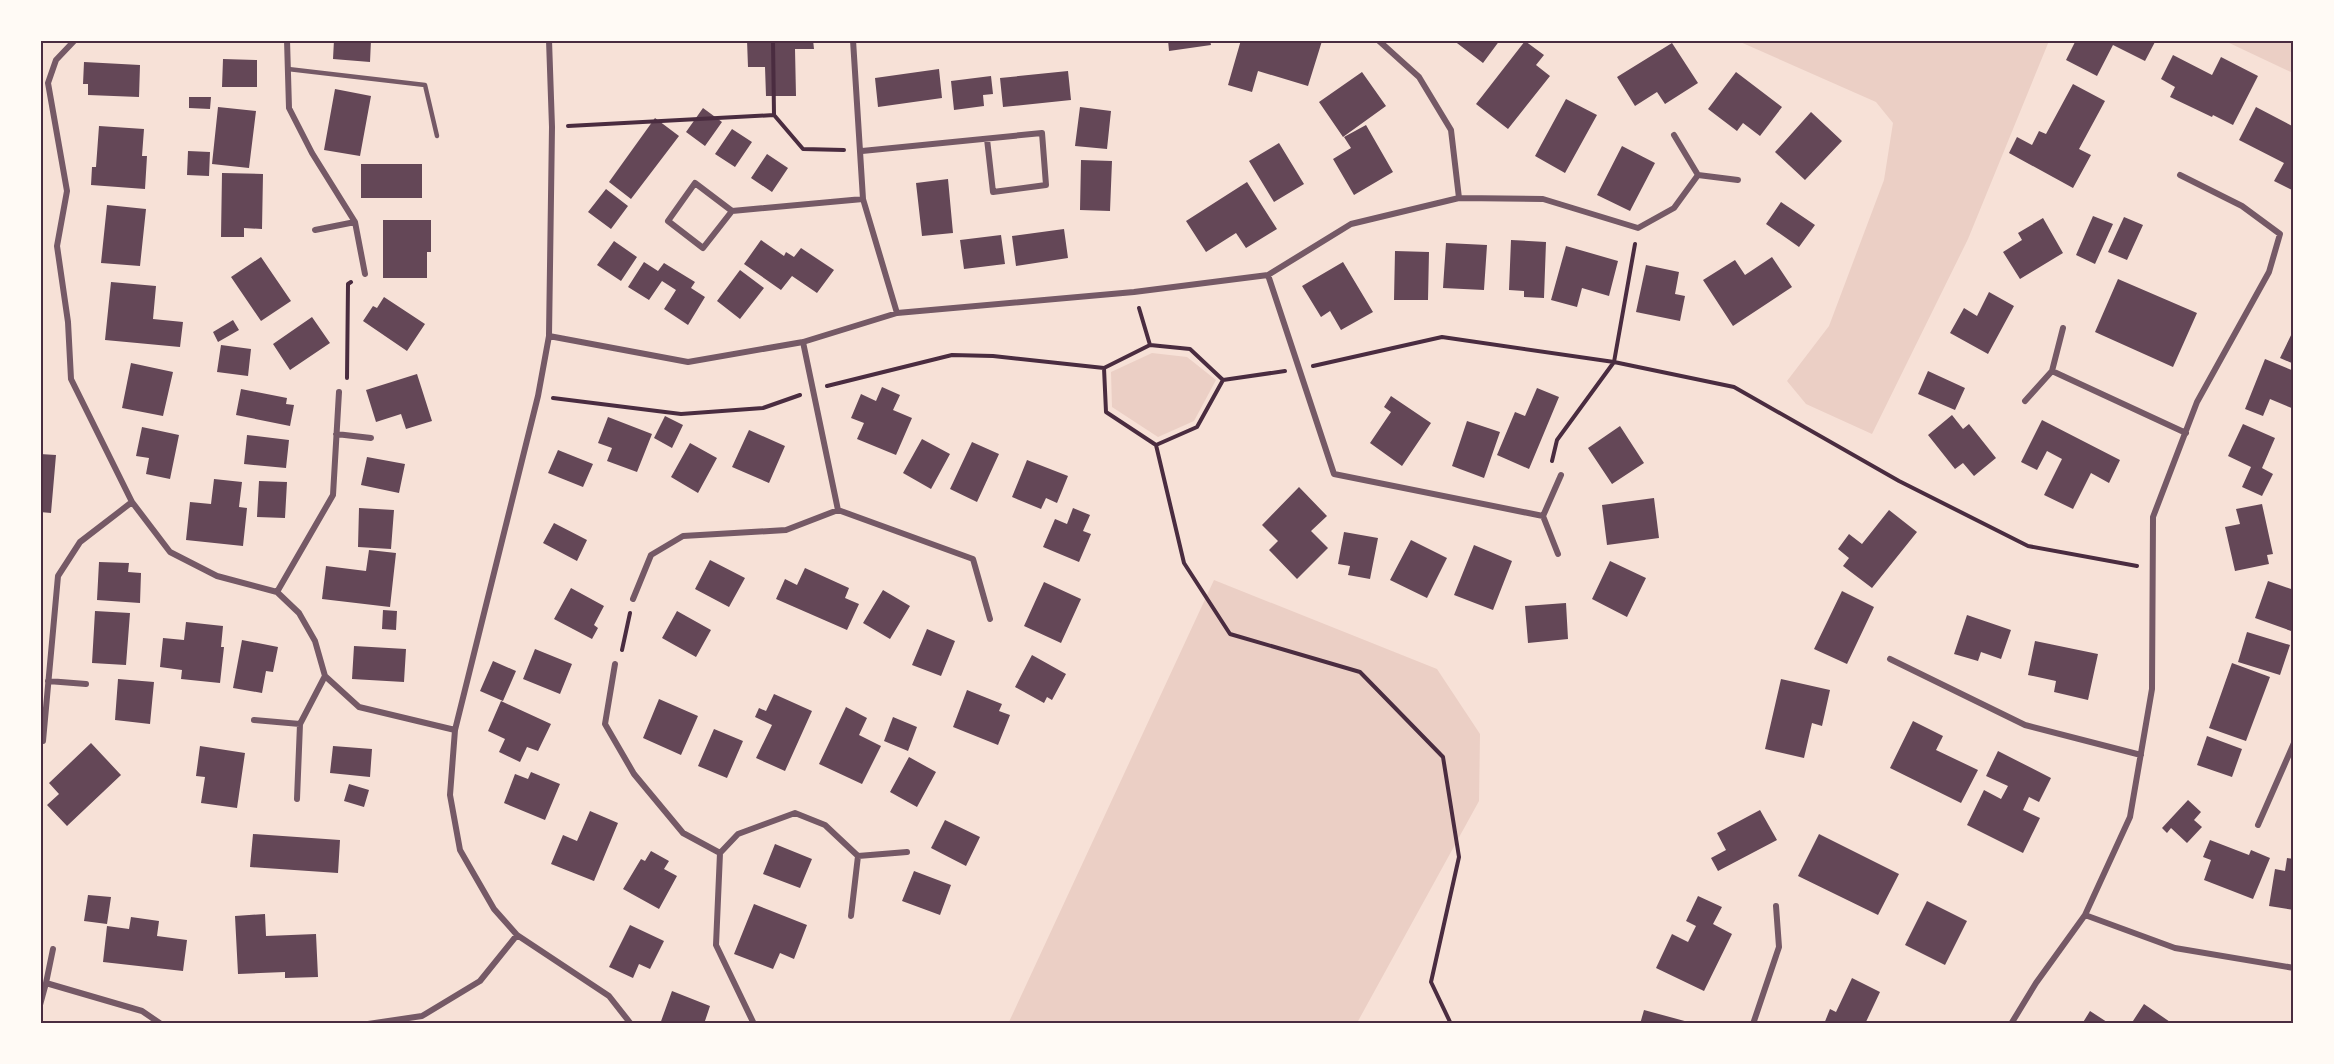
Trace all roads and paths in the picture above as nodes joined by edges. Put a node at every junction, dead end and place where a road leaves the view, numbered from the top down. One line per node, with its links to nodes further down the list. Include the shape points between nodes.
1 (75, 40): 42 (street, via 56,60 48,83 67,191 57,246 71,379)
2 (287, 40): 7 (street)
3 (549, 40): 9 (street)
4 (773, 40): 8 (path)
5 (853, 40): 13 (street)
6 (1378, 40): 17 (street, via 1419,77 1450,130)
7 (288, 69): 11 (lane, via 425,85); 20 (street, via 289,108)
8 (774, 115): 9 (path); 13 (path, via 803,149)
9 (552, 127): 28 (street)
10 (1674, 135): 14 (street)
11 (437, 136)
12 (987, 139): 12 (street, via 1042,133 1046,184 993,192); 13 (street)
13 (862, 151): 18 (street)
14 (1698, 175): 16 (street); 21 (street, via 1674,207)
15 (2181, 175): 37 (street, via 2242,206 2280,234 2269,272 2197,402)
16 (1738, 180)
17 (1459, 198): 21 (street, via 1543,199); 24 (street, via 1351,224)
18 (863, 199): 19 (street); 26 (street)
19 (732, 211): 19 (street, via 695,183 668,221 703,248)
20 (355, 222): 22 (street); 23 (street)
21 (1638, 228): 31 (path)
22 (315, 230)
23 (365, 274): 35 (path, via 348,284 347,385)
24 (1268, 276): 25 (street); 32 (street)
25 (1134, 292): 26 (street); 30 (path)
26 (897, 313): 29 (street)
27 (2063, 328): 33 (street)
28 (549, 336): 29 (street, via 688,362); 57 (street, via 538,396)
29 (803, 342): 43 (street)
30 (1150, 345): 34 (path, via 1190,349); 40 (path, via 1104,368 1106,412)
31 (1614, 362): 32 (path, via 1442,337); 41 (path, via 1557,440 1549,471); 46 (path, via 1734,387 1899,481 2028,546)
32 (1300, 369): 34 (path); 44 (street, via 1334,474)
33 (2052, 371): 36 (street); 37 (street)
34 (1223, 380): 40 (path, via 1197,428)
35 (339, 392): 38 (street)
36 (2025, 401)
37 (2186, 433): 46 (street, via 2153,517)
38 (336, 434): 39 (street); 47 (street, via 333,495)
39 (371, 438)
40 (1156, 445): 78 (path, via 1184,563 1230,634 1360,672 1443,758 1458,857 1431,982)
41 (1561, 475): 44 (street)
42 (132, 502): 47 (street, via 170,552 217,576); 53 (street, via 80,542 58,576)
43 (838, 510): 48 (street, via 786,530 683,536 651,555); 49 (street, via 973,559)
44 (1543, 516): 45 (street)
45 (1558, 554)
46 (2153, 569): 60 (street, via 2152,689)
47 (277, 592): 52 (street, via 299,613 315,641)
48 (633, 598): 51 (path, via 623,649)
49 (990, 620)
50 (1890, 659): 60 (street, via 2025,725)
51 (615, 664): 64 (street, via 605,724 634,774 683,833)
52 (325, 676): 56 (street); 57 (street, via 359,707)
53 (48, 681): 54 (street); 58 (street)
54 (86, 684)
55 (254, 720): 56 (street)
56 (300, 724): 61 (street)
57 (455, 730): 69 (street, via 450,795 460,850 494,909)
58 (43, 741)
59 (2294, 743): 62 (street)
60 (2141, 755): 67 (street, via 2130,817)
61 (297, 799)
62 (2258, 825)
63 (907, 852): 65 (street)
64 (720, 854): 65 (street, via 738,834 795,813 825,825); 77 (street, via 716,945)
65 (858, 856): 68 (street)
66 (1776, 906): 79 (street, via 1779,947)
67 (2085, 915): 71 (street, via 2175,948); 80 (street)
68 (851, 916)
69 (517, 936): 75 (street, via 480,981 422,1016); 76 (street, via 609,996)
70 (53, 949): 72 (street)
71 (2294, 968)
72 (46, 983): 73 (street); 74 (street, via 142,1011)
73 (40, 1005)
74 (160, 1023)
75 (369, 1023)
76 (631, 1023)
77 (754, 1023)
78 (1451, 1023)
79 (1753, 1023)
80 (2011, 1023)

